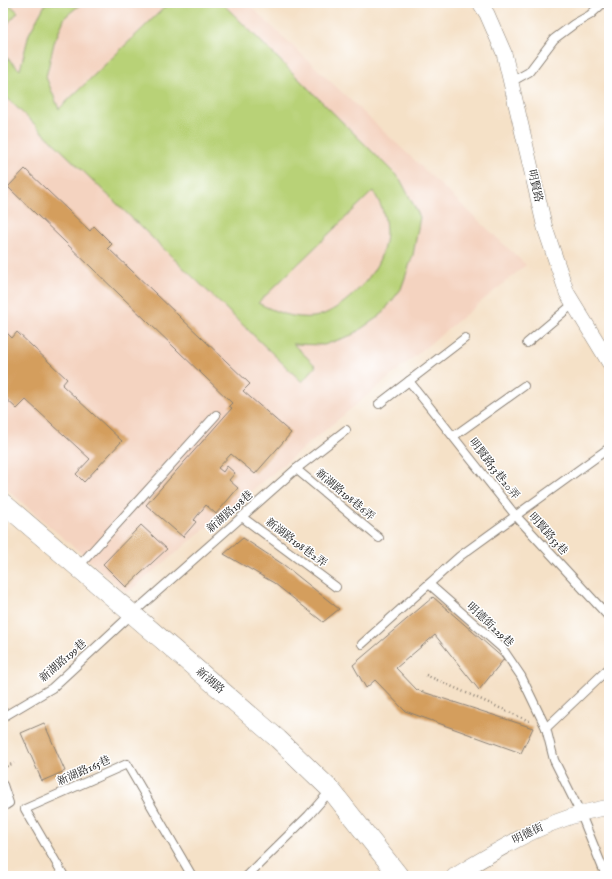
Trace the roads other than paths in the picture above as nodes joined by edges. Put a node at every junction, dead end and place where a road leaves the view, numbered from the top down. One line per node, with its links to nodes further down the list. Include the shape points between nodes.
1 (480, 3): 3 (street, 明賢路, via 504,54)
2 (603, 3): 3 (lane, via 554,39 529,72)
3 (510, 82): 4 (street, 明賢路, via 546,228)
4 (573, 304): 6 (lane); 7 (street, 明賢路)
5 (465, 338): 8 (lane)
6 (527, 343)
7 (609, 362)
8 (409, 381): 10 (lane); 13 (lane, 明賢路53巷20弄)
9 (524, 386): 13 (lane, 明賢路53巷20弄)
10 (379, 404)
11 (216, 415): 20 (lane)
12 (346, 430): 15 (lane, 新湖路198巷)
13 (454, 436): 17 (lane, 明賢路53巷20弄)
14 (609, 448): 17 (lane, 明賢路53巷)
15 (296, 469): 18 (lane, 新湖路198巷); 19 (lane, 新湖路198巷6弄)
16 (3, 503): 20 (street, 新湖路)
17 (516, 516): 21 (lane, via 460,556); 24 (lane, 明賢路53巷)
18 (242, 517): 22 (lane, 新湖路198巷2弄); 23 (lane, 新湖路198巷)
19 (379, 538)
20 (78, 567): 23 (street, 新湖路)
21 (429, 584): 25 (lane); 28 (lane, 明德街229巷, via 502,648 521,676)
22 (336, 587)
23 (132, 614): 27 (lane, 新湖路199巷, via 52,688); 30 (street, 新湖路, via 278,739)
24 (609, 618)
25 (362, 644)
26 (609, 668): 28 (lane)
27 (3, 717)
28 (546, 728): 33 (lane, 明德街229巷, via 554,760)
29 (3, 785): 31 (lane, via 9,803)
30 (331, 790): 36 (lane); 37 (street, 新湖路)
31 (3, 807)
32 (609, 807): 33 (street, 明德街)
33 (580, 812): 38 (street, 明德街, via 529,832); 39 (lane, 明德街229巷)
34 (64, 876): 35 (lane, 新湖路165巷, via 26,809 127,764)
35 (192, 876)
36 (247, 876)
37 (399, 876)
38 (454, 876)
39 (606, 876)

